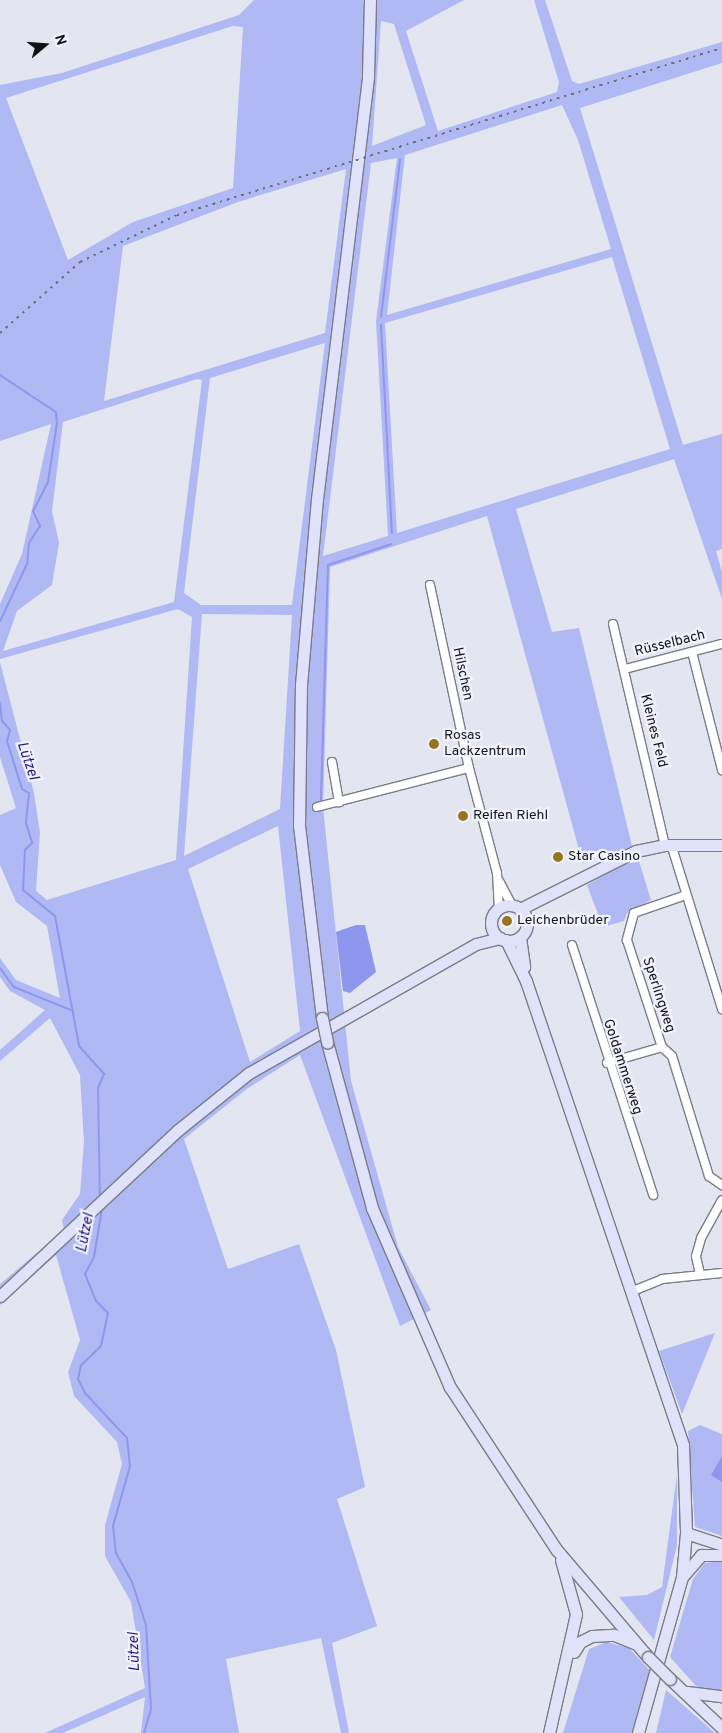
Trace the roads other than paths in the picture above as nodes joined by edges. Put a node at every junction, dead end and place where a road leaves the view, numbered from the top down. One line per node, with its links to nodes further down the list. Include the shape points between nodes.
1 (370, 0): 38 (main road, bridge, via 368,76 317,499 301,685 298,826 322,1018 372,1208 407,1296 450,1387)
2 (430, 585): 8 (street, Hilschen)
3 (613, 624): 6 (street, Kleines Feld)
4 (722, 644): 5 (street, Rüsselbach)
5 (692, 652): 6 (street, Rüsselbach); 9 (street)
6 (625, 669): 12 (street, Kleines Feld)
7 (332, 762): 10 (street)
8 (469, 768): 10 (street); 15 (street, Hilschen)
9 (722, 770)
10 (339, 802): 11 (street)
11 (317, 807)
12 (668, 844): 13 (main road); 14 (main road, via 609,861); 16 (street, Kleines Feld)
13 (722, 844)
14 (589, 873): 17 (main road); 19 (main road, via 535,911)
15 (498, 879): 17 (street, Hilschen); 18 (street, Hilschen)
16 (686, 895): 26 (street, Kleines Feld); 27 (street, Sperlingweg, via 634,913 628,926 627,940)
17 (516, 907): 18 (main road); 19 (main road)
18 (499, 908): 20 (main road)
19 (527, 922): 21 (main road)
20 (492, 926): 22 (main road); 23 (main road)
21 (520, 937): 22 (main road); 25 (main road)
22 (503, 939): 23 (main road); 25 (main road)
23 (476, 944): 35 (main road, via 249,1073 178,1130 95,1212)
24 (572, 945): 28 (street, Goldammerweg)
25 (526, 981): 34 (main road)
26 (722, 1009)
27 (662, 1047): 28 (street); 29 (street, Sperlingweg, via 672,1056 709,1176)
28 (607, 1064): 30 (street, Goldammerweg)
29 (722, 1185)
30 (653, 1195)
31 (722, 1200): 33 (street, via 700,1238 696,1256)
32 (722, 1273): 33 (street)
33 (700, 1274): 34 (street, via 662,1279)
34 (632, 1291): 36 (main road, via 678,1426 687,1472)
35 (0, 1296)
36 (686, 1537): 37 (main road); 39 (main road); 40 (main road)
37 (722, 1545)
38 (556, 1549): 41 (main road); 45 (main road, via 576,1614)
39 (716, 1554): 40 (main road, via 696,1559)
40 (682, 1577): 47 (main road)
41 (636, 1643): 42 (main road, bridge); 46 (main road, via 602,1634 580,1642 562,1685)
42 (685, 1692): 43 (main road); 44 (main road)
43 (722, 1696)
44 (722, 1728)
45 (549, 1733)
46 (554, 1733)
47 (638, 1733)

